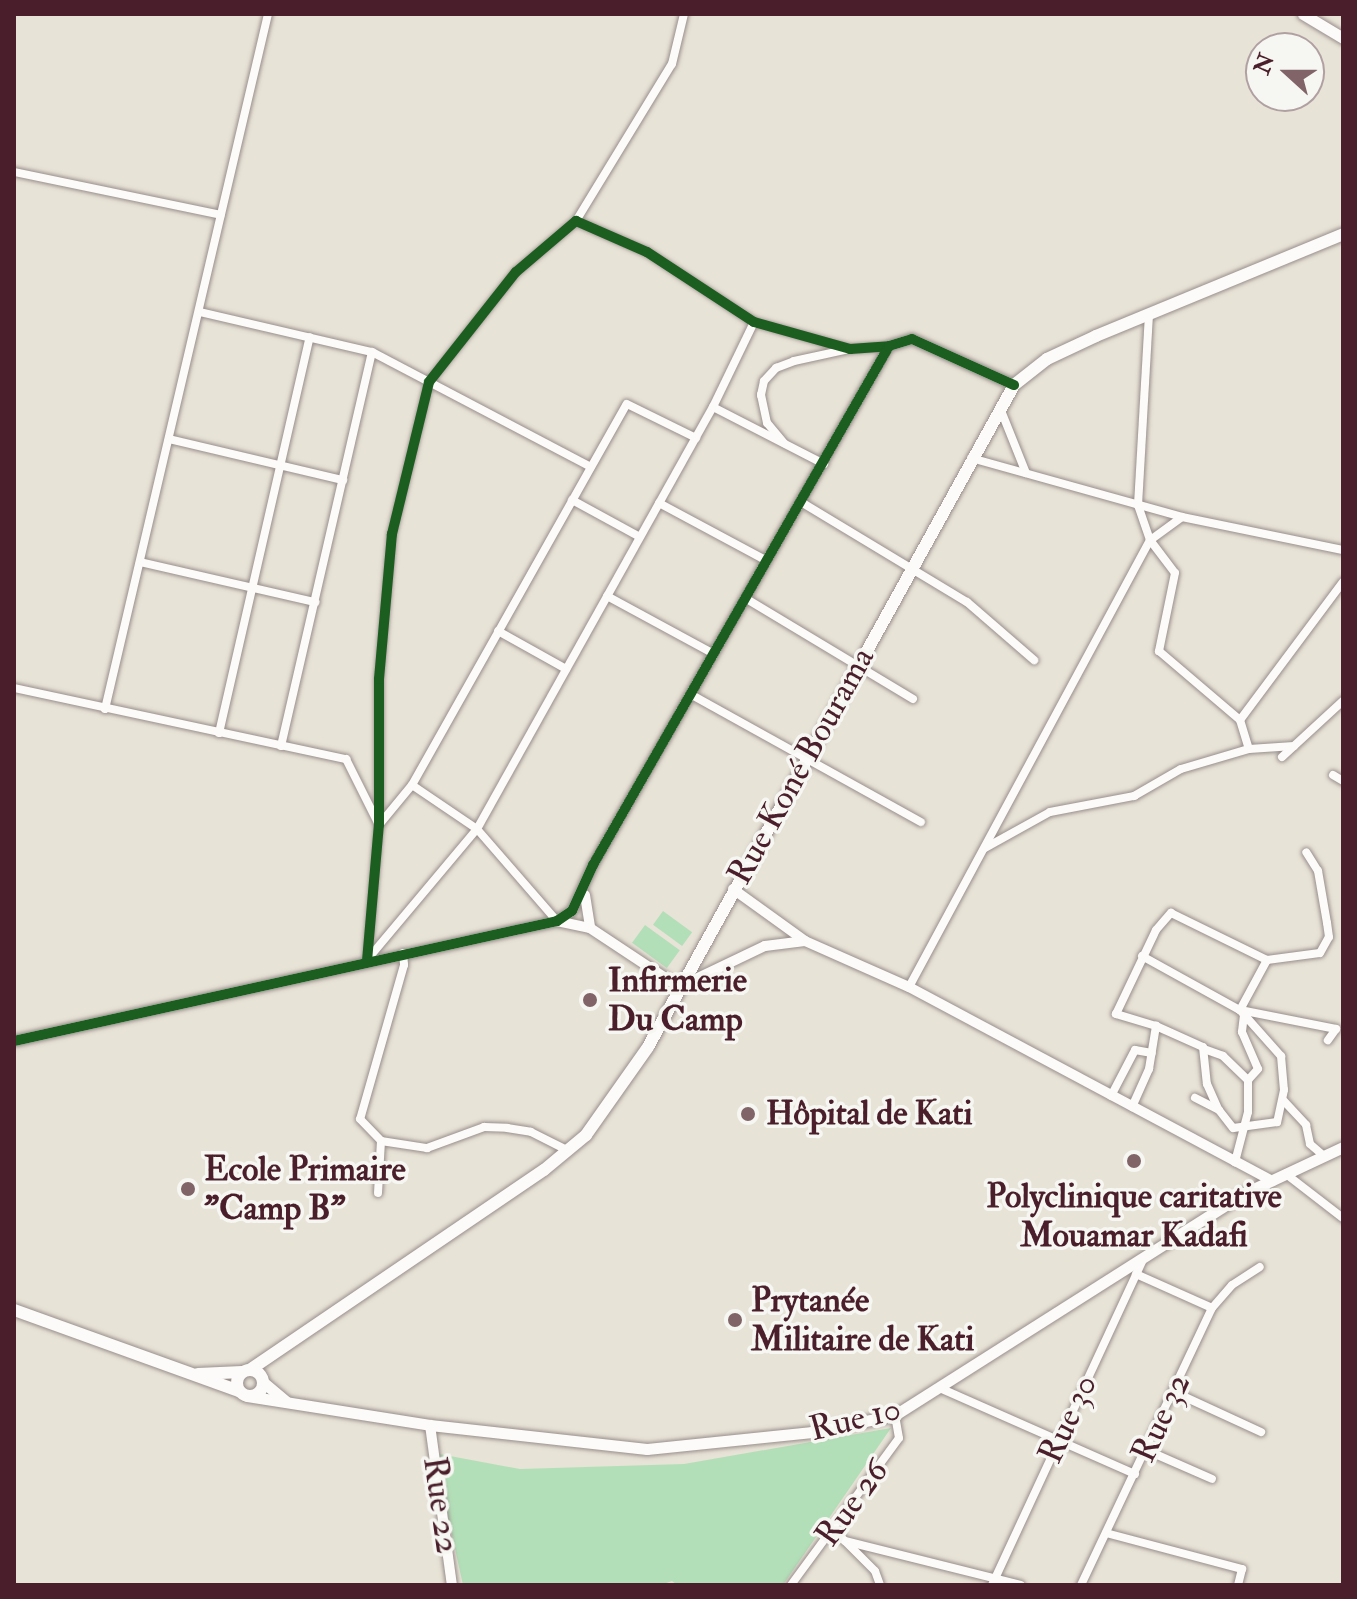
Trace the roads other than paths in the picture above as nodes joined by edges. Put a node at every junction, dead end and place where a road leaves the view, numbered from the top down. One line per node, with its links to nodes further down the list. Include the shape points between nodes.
1 (268, 14): 6 (street)
2 (684, 14): 7 (street, via 672,64)
3 (1303, 14): 4 (main road)
4 (1343, 38)
5 (14, 172): 6 (street)
6 (221, 215): 9 (street)
7 (576, 221): 11 (street, via 647,252); 16 (street, via 516,272)
8 (1343, 234): 10 (highway, Rue Koné Bourama)
9 (200, 312): 12 (street); 21 (street)
10 (1149, 312): 17 (highway, Rue Koné Bourama, via 1047,359); 32 (street)
11 (754, 322): 14 (street); 18 (street)
12 (310, 337): 15 (street); 25 (street)
13 (889, 346): 14 (street); 17 (street, via 912,339); 24 (street)
14 (850, 349): 22 (street, via 794,361 776,368 764,381 767,423)
15 (372, 352): 16 (street); 28 (street)
16 (429, 382): 26 (street); 66 (street, via 392,534 379,679)
17 (1014, 385): 19 (highway, Rue Koné Bourama)
18 (713, 407): 20 (street); 22 (street)
19 (1000, 408): 23 (highway, Rue Koné Bourama); 27 (street)
20 (696, 438): 26 (street, via 627,404); 31 (street)
21 (169, 439): 25 (street); 38 (street)
22 (784, 443): 24 (street)
23 (971, 458): 27 (street); 39 (highway, Rue Koné Bourama)
24 (824, 464): 30 (street)
25 (281, 465): 28 (street); 41 (street)
26 (591, 467): 29 (street)
27 (1026, 473): 32 (street)
28 (343, 480): 44 (street)
29 (572, 500): 34 (street); 45 (street)
30 (801, 502): 37 (street); 39 (street)
31 (659, 503): 34 (street); 37 (street)
32 (1138, 505): 33 (street); 35 (street)
33 (1182, 517): 35 (street); 36 (street)
34 (640, 537): 42 (street)
35 (1150, 540): 55 (street, via 1175,573 1159,651); 68 (street)
36 (1343, 550)
37 (767, 561): 43 (street)
38 (140, 562): 41 (street); 54 (street)
39 (910, 567): 47 (street, via 967,602); 48 (highway, Rue Koné Bourama)
40 (1343, 582): 55 (street)
41 (253, 588): 44 (street); 56 (street)
42 (607, 596): 46 (street); 49 (street)
43 (745, 598): 48 (street); 51 (street)
44 (315, 602): 57 (street)
45 (498, 631): 49 (street); 64 (street)
46 (710, 652)
47 (1034, 660)
48 (857, 665): 52 (street); 61 (highway, Rue Koné Bourama)
49 (566, 669): 67 (street)
50 (14, 688): 54 (street)
51 (690, 694): 61 (street); 70 (street)
52 (913, 699)
53 (1343, 701): 58 (street)
54 (105, 709): 56 (street)
55 (1240, 720): 59 (street)
56 (219, 733): 57 (street)
57 (281, 746): 66 (street, via 346,759)
58 (1294, 746): 59 (street); 60 (street)
59 (1249, 749): 68 (street, via 1181,769 1134,796 1050,812)
60 (1282, 757)
61 (805, 758): 65 (street); 71 (highway, Rue Koné Bourama)
62 (1333, 775): 63 (street)
63 (1343, 781)
64 (412, 785): 66 (street); 67 (street)
65 (921, 822)
66 (379, 825): 80 (street)
67 (477, 829): 72 (street); 80 (street)
68 (985, 848): 82 (street)
69 (1306, 852): 79 (street, via 1318,871 1329,937 1320,953 1310,958)
70 (585, 889): 72 (street, via 572,911); 74 (street)
71 (733, 889): 73 (street); 81 (highway, Rue Koné Bourama)
72 (557, 921): 74 (street); 77 (street)
73 (782, 926): 75 (street); 76 (street)
74 (590, 928): 81 (street)
75 (805, 941): 76 (street); 82 (street)
76 (782, 942): 81 (street, via 723,962)
77 (403, 953): 80 (street); 96 (street, via 360,1119)
78 (1142, 956): 79 (street, via 1171,913); 83 (street); 84 (street, via 1116,1014)
79 (1267, 960): 83 (street)
80 (367, 961): 86 (street)
81 (679, 987): 98 (highway, Rue Koné Bourama, via 624,1086)
82 (909, 987): 90 (street)
83 (1242, 1012): 85 (street, via 1336,1029); 89 (street, via 1242,1032 1258,1069); 92 (street, via 1281,1056)
84 (1156, 1026): 87 (street); 88 (street)
85 (1328, 1040)
86 (14, 1041)
87 (1204, 1049): 89 (street, via 1223,1056); 94 (street, via 1207,1084)
88 (1152, 1053): 90 (street, via 1135,1050); 93 (street)
89 (1248, 1080): 95 (street)
90 (1111, 1096): 93 (street)
91 (1195, 1098): 94 (street)
92 (1283, 1100): 95 (street, via 1277,1122); 99 (street, via 1306,1125 1310,1144)
93 (1132, 1107): 100 (street)
94 (1219, 1110): 95 (street, via 1233,1128)
95 (1244, 1124): 100 (street)
96 (381, 1141): 98 (street, via 427,1148 484,1127 507,1128 531,1132); 103 (street)
97 (1343, 1147): 99 (main road, Rue 10)
98 (569, 1151): 110 (highway, Rue Koné Bourama)
99 (1324, 1156): 101 (main road, Rue 10)
100 (1235, 1162): 102 (street)
101 (1286, 1174): 102 (main road, Rue 10); 104 (street)
102 (1272, 1181): 105 (main road, Rue 10)
103 (378, 1193)
104 (1343, 1218)
105 (1145, 1254): 107 (street, Rue 30); 114 (main road, Rue 10)
106 (1260, 1267): 108 (street, Rue 32, via 1232,1285)
107 (1136, 1274): 108 (street); 121 (street, Rue 30)
108 (1212, 1308): 115 (street, Rue 32)
109 (14, 1310): 112 (highway)
110 (282, 1350): 111 (highway, Rue Koné Bourama); 113 (highway, Rue Koné Bourama)
111 (246, 1370): 112 (highway); 113 (highway); 116 (highway)
112 (187, 1373): 116 (highway)
113 (263, 1381): 116 (highway, Rue Koné Bourama, via 256,1394); 117 (main road, Rue 10, via 281,1400)
114 (942, 1389): 118 (main road, Rue 10); 121 (street)
115 (1174, 1392): 120 (street); 122 (street, Rue 32)
116 (243, 1394): 117 (main road, Rue 10)
117 (299, 1406): 119 (main road, Rue 10)
118 (895, 1415): 119 (main road, Rue 10, via 812,1432 647,1449); 125 (street, Rue 26, via 899,1438)
119 (430, 1425): 129 (street, Rue 22)
120 (1261, 1432)
121 (1058, 1440): 123 (street); 128 (street, Rue 30)
122 (1146, 1450): 123 (street, Rue 32); 124 (street)
123 (1135, 1474): 126 (street, Rue 32)
124 (1212, 1479)
125 (834, 1530): 127 (street); 130 (street, Rue 26)
126 (1106, 1533): 133 (street, Rue 32); 134 (street, via 1242,1569)
127 (845, 1541): 128 (street); 131 (street, via 875,1571)
128 (994, 1582): 132 (street)
129 (452, 1585)
130 (791, 1585)
131 (880, 1585)
132 (1021, 1585)
133 (1081, 1585)
134 (1238, 1585)

